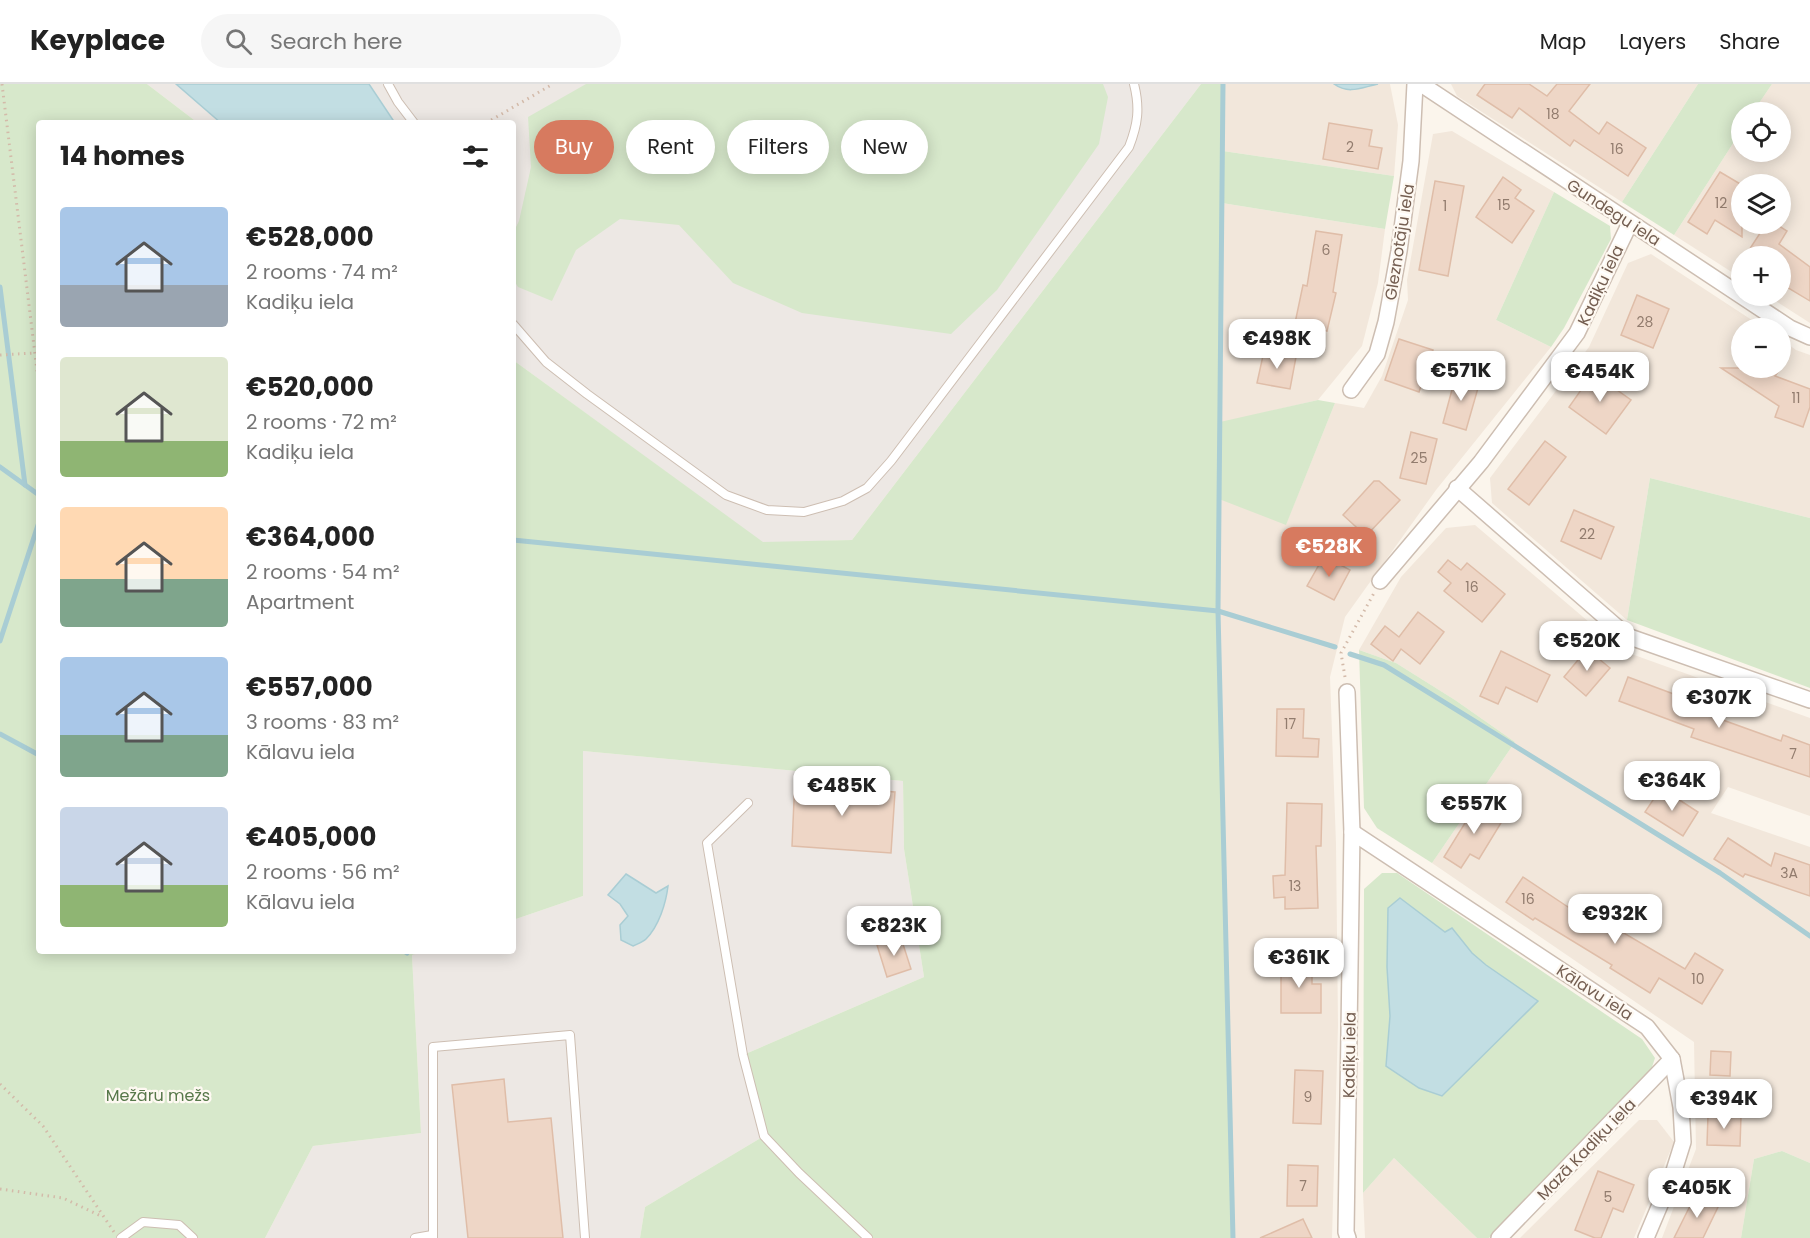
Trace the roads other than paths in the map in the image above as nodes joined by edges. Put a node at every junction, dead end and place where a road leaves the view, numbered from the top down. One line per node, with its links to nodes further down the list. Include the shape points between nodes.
1 (388, 84): 5 (lane)
2 (1134, 84): 7 (lane, via 1137,128 1129,147 891,460 867,488 843,501 804,512 767,510 726,495 546,362)
3 (1415, 84): 9 (street, Gleznotāju iela, via 1411,161 1386,322 1377,354)
4 (1421, 84): 6 (street, Gundegu iela)
5 (412, 120)
6 (1630, 223): 8 (street, Gundegu iela, via 1790,328); 10 (street, Kadiķu iela, via 1577,333 1481,462)
7 (516, 327)
8 (1810, 337)
9 (1351, 390)
10 (1457, 488): 11 (street, Kadiķu iela); 13 (street, via 1627,636)
11 (1380, 581)
12 (1347, 692): 15 (street, Kadiķu iela)
13 (1810, 700)
14 (748, 804): 22 (lane, via 707,843 743,1055 764,1136)
15 (1352, 832): 16 (street, Kālavu iela, via 1647,1027); 23 (street, Kadiķu iela)
16 (1672, 1059): 24 (street, Mazā Kadiķu iela); 25 (street, Kālavu iela, via 1682,1107 1683,1142)
17 (432, 1237): 20 (lane); 21 (lane, via 433,1047 570,1035)
18 (120, 1238): 19 (lane, via 143,1222 179,1225)
19 (193, 1238)
20 (415, 1238)
21 (585, 1238)
22 (868, 1238)
23 (1348, 1238)
24 (1499, 1238)
25 (1646, 1238)

